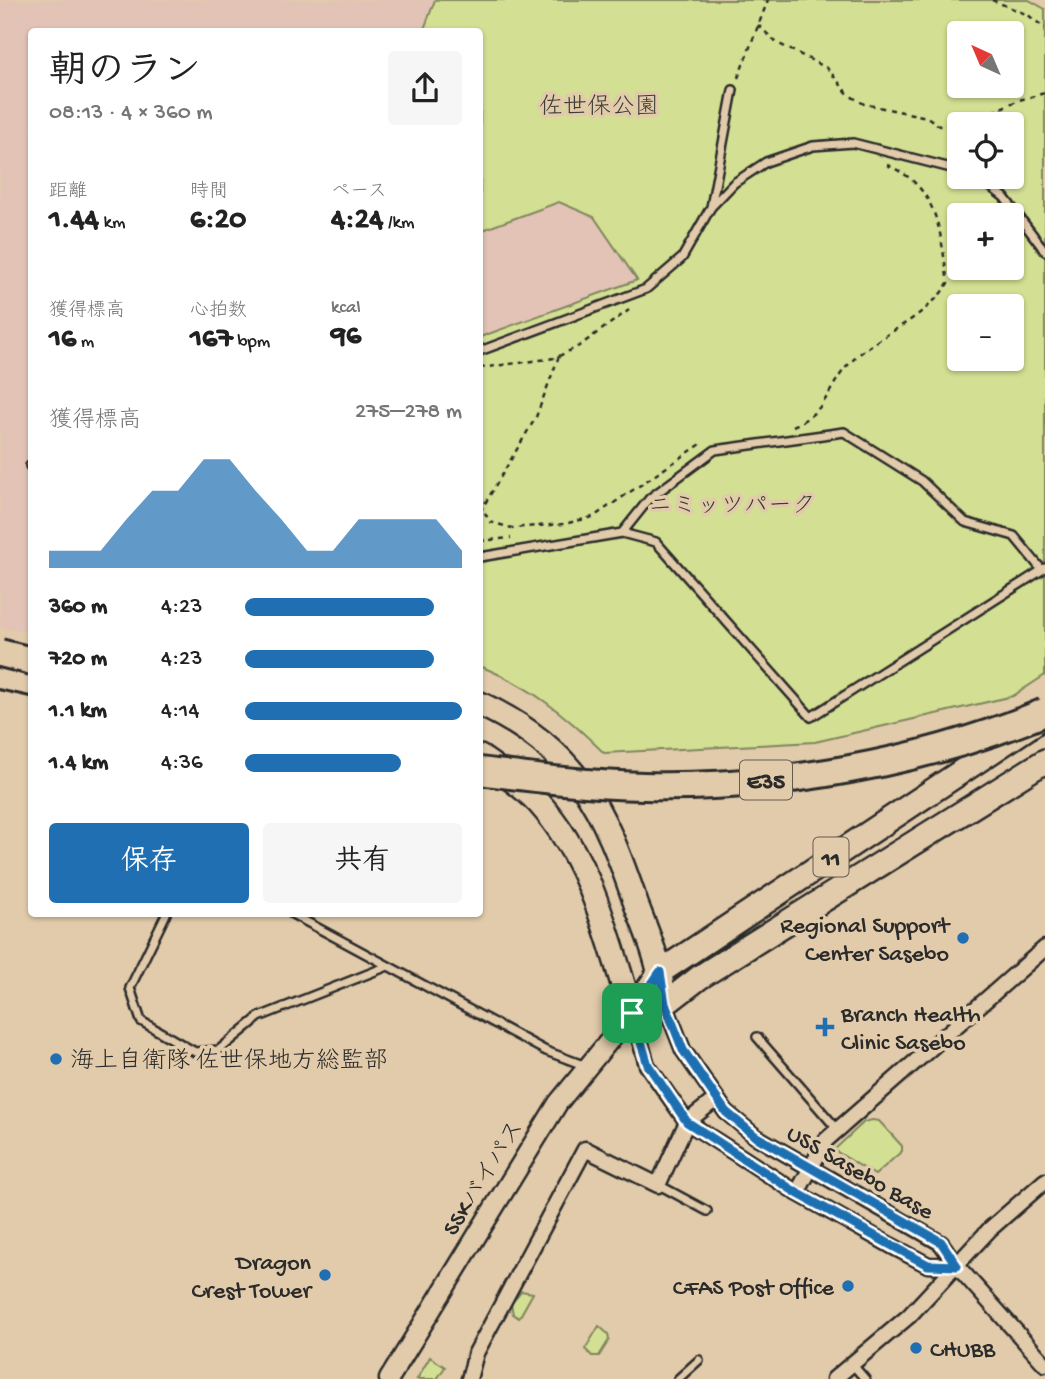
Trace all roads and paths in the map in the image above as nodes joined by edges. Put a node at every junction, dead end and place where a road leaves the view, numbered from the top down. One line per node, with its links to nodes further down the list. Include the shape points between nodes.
1 (768, 0): 3 (path)
2 (992, 0): 4 (path, via 1028,15)
3 (758, 24): 5 (path); 8 (path, via 778,43 827,68 849,95 864,104)
4 (1045, 28)
5 (733, 90): 12 (lane)
6 (1045, 93): 7 (path)
7 (992, 112)
8 (947, 126)
9 (885, 164): 18 (path, via 906,173 932,203 948,283 937,301 849,364 823,406)
10 (947, 167): 12 (lane, via 853,143 813,146 766,162 734,183)
11 (994, 189): 13 (lane)
12 (710, 207): 15 (lane, via 682,258 646,289)
13 (1045, 251)
14 (633, 307): 16 (path)
15 (483, 350)
16 (559, 356): 17 (path); 20 (path, via 536,417)
17 (483, 368)
18 (792, 427)
19 (702, 443): 21 (path, via 593,517 512,528 490,522)
20 (483, 505)
21 (483, 514)
22 (622, 533): 25 (lane); 26 (lane, via 650,498 716,450 844,432 922,481 965,522 1014,536); 26 (lane, via 656,542 811,717)
23 (510, 538): 24 (path)
24 (483, 541)
25 (483, 556)
26 (1044, 569)
27 (0, 643): 28 (highway)
28 (28, 652)
29 (0, 654): 30 (highway, bridge)
30 (18, 676)
31 (483, 706): 40 (main road, via 570,765 614,839)
32 (1045, 714): 35 (highway, E35, bridge, via 935,750 814,775 729,784 645,786); 40 (main road, 11)
33 (483, 759): 42 (main road, via 537,801 565,835 585,870)
34 (1045, 761): 41 (main road, 11, via 700,977)
35 (483, 771)
36 (165, 917): 39 (lane, via 130,988 141,1021 195,1052 219,1050 259,1017)
37 (298, 917): 39 (lane)
38 (1045, 948): 47 (street)
39 (388, 966): 44 (lane, via 546,1051)
40 (660, 972): 41 (main road); 42 (main road, 11)
41 (665, 1004): 42 (main road, 11); 45 (street, USS Sasebo Base, via 683,1050)
42 (632, 1013): 44 (street, SSKバイパス); 46 (street, USS Sasebo Base, via 648,1065)
43 (757, 1037): 47 (lane)
44 (587, 1066): 57 (street, SSKバイパス, via 499,1196)
45 (716, 1099): 46 (street); 48 (street, USS Sasebo Base, via 755,1136)
46 (687, 1122): 50 (street); 51 (street, USS Sasebo Base)
47 (838, 1130): 48 (street, via 826,1140)
48 (810, 1168): 51 (street); 53 (street, USS Sasebo Base, via 941,1242)
49 (1045, 1181): 53 (street, via 990,1229)
50 (658, 1185): 52 (lane); 58 (street, via 585,1149 476,1353)
51 (797, 1193): 53 (street, USS Sasebo Base, via 928,1265)
52 (707, 1211)
53 (957, 1266): 55 (street, via 909,1316); 56 (street)
54 (699, 1360): 59 (lane)
55 (852, 1364): 60 (street); 61 (lane)
56 (1045, 1364)
57 (389, 1379)
58 (469, 1379)
59 (678, 1379)
60 (834, 1379)
61 (865, 1379)

